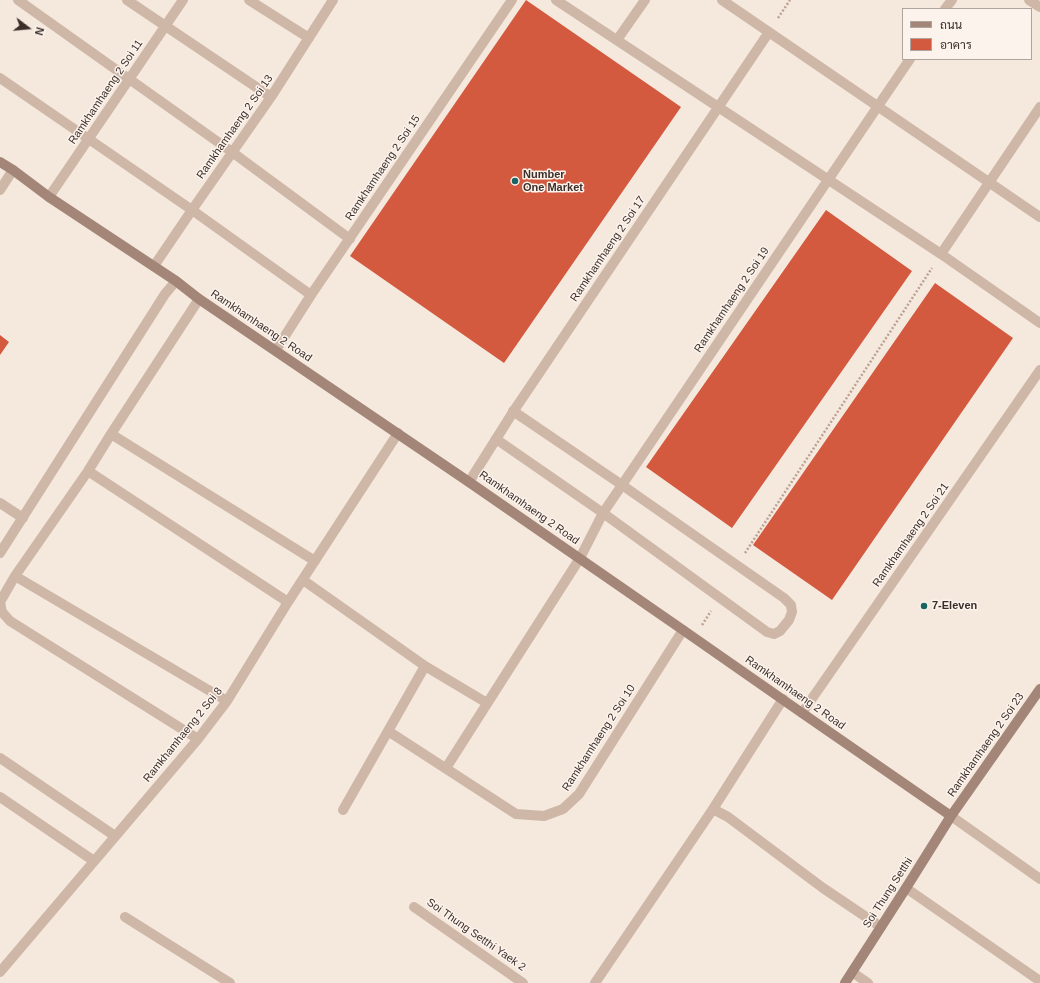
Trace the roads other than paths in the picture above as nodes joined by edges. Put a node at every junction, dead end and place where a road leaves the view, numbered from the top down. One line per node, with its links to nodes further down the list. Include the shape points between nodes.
1 (18, 0): 20 (street)
2 (127, 0): 14 (street)
3 (184, 0): 14 (street, Ramkhamhaeng 2 Soi 11)
4 (249, 0): 16 (street)
5 (333, 0): 16 (street, Ramkhamhaeng 2 Soi 13)
6 (512, 0): 35 (street, Ramkhamhaeng 2 Soi 15)
7 (556, 0): 17 (street)
8 (644, 0): 17 (street)
9 (722, 0): 15 (street)
10 (952, 0): 13 (street)
11 (1029, 0): 12 (street)
12 (1040, 7)
13 (946, 8)
14 (166, 26): 20 (street, Ramkhamhaeng 2 Soi 11); 21 (street)
15 (769, 32): 22 (street); 23 (street, Ramkhamhaeng 2 Soi 17)
16 (309, 38): 21 (street, Ramkhamhaeng 2 Soi 13)
17 (617, 40): 23 (street)
18 (909, 60): 22 (street, Ramkhamhaeng 2 Soi 19)
19 (0, 78): 25 (street)
20 (129, 79): 25 (street, Ramkhamhaeng 2 Soi 11); 26 (street)
21 (272, 97): 26 (street, Ramkhamhaeng 2 Soi 13)
22 (878, 106): 29 (street, Ramkhamhaeng 2 Soi 19); 30 (street)
23 (718, 107): 29 (street); 44 (street, Ramkhamhaeng 2 Soi 17)
24 (1040, 107): 30 (street)
25 (89, 139): 32 (street, Ramkhamhaeng 2 Soi 11); 33 (street)
26 (232, 152): 33 (street, Ramkhamhaeng 2 Soi 13); 35 (street)
27 (0, 162): 28 (main road, Ramkhamhaeng 2 Road)
28 (13, 170): 31 (street); 32 (main road, Ramkhamhaeng 2 Road)
29 (829, 179): 36 (street); 50 (street, Ramkhamhaeng 2 Soi 19)
30 (990, 182): 34 (street); 36 (street)
31 (0, 190)
32 (49, 197): 37 (main road, Ramkhamhaeng 2 Road)
33 (192, 210): 37 (street, Ramkhamhaeng 2 Soi 13); 39 (street)
34 (1040, 217)
35 (350, 239): 39 (street, Ramkhamhaeng 2 Soi 15)
36 (941, 254): 41 (street)
37 (154, 266): 38 (main road, Ramkhamhaeng 2 Road)
38 (176, 281): 40 (main road, Ramkhamhaeng 2 Road); 53 (street, via 165,294)
39 (311, 295): 42 (street, Ramkhamhaeng 2 Soi 15)
40 (199, 299): 42 (main road, Ramkhamhaeng 2 Road); 45 (street)
41 (1040, 323)
42 (276, 350): 46 (main road, Ramkhamhaeng 2 Road)
43 (1040, 370): 66 (street, Ramkhamhaeng 2 Soi 21)
44 (513, 411): 47 (street, Ramkhamhaeng 2 Soi 17); 50 (street)
45 (111, 434): 48 (street); 56 (street)
46 (398, 434): 49 (main road, Ramkhamhaeng 2 Road); 56 (street, Ramkhamhaeng 2 Soi 8)
47 (496, 439): 49 (street, Ramkhamhaeng 2 Soi 17); 52 (street)
48 (88, 471): 57 (street); 59 (street)
49 (469, 482): 55 (main road, Ramkhamhaeng 2 Road)
50 (622, 485): 52 (street, Ramkhamhaeng 2 Soi 19); 52 (street, via 784,598 791,604 789,620 780,631 774,634 767,632)
51 (0, 503): 53 (street)
52 (604, 514): 55 (street, Ramkhamhaeng 2 Soi 19)
53 (23, 518): 54 (street)
54 (0, 553)
55 (580, 558): 60 (main road, Ramkhamhaeng 2 Road); 65 (street, Ramkhamhaeng 2 Soi 19)
56 (315, 561): 58 (street, Ramkhamhaeng 2 Soi 8)
57 (15, 576): 64 (street); 68 (street, via 0,602 2,612 10,621)
58 (303, 580): 59 (street, Ramkhamhaeng 2 Soi 8); 61 (street)
59 (288, 602): 64 (street, Ramkhamhaeng 2 Soi 8)
60 (683, 630): 63 (main road, Ramkhamhaeng 2 Road); 70 (street, Ramkhamhaeng 2 Soi 10, via 579,794 563,809 544,816 516,814)
61 (425, 666): 65 (street); 67 (street)
62 (1040, 688): 74 (main road, Ramkhamhaeng 2 Soi 23)
63 (783, 700): 66 (main road, Ramkhamhaeng 2 Road); 72 (street)
64 (227, 701): 68 (street, Ramkhamhaeng 2 Soi 8)
65 (487, 703): 70 (street, Ramkhamhaeng 2 Soi 19)
66 (802, 713): 74 (main road, Ramkhamhaeng 2 Road)
67 (388, 731): 70 (street, Ramkhamhaeng 2 Soi 10); 73 (street)
68 (198, 739): 75 (street, Ramkhamhaeng 2 Soi 8)
69 (0, 758): 75 (street)
70 (446, 768)
71 (0, 797): 76 (street)
72 (713, 808): 81 (street); 87 (street)
73 (343, 810)
74 (952, 816): 77 (street, Ramkhamhaeng 2 Road); 78 (main road, Soi Thung Setthi)
75 (115, 836): 76 (street, Ramkhamhaeng 2 Soi 8)
76 (94, 861): 82 (street, Ramkhamhaeng 2 Soi 8)
77 (1040, 879)
78 (906, 888): 81 (main road, Soi Thung Setthi); 84 (street)
79 (414, 907): 86 (street, Soi Thung Setthi Yaek 2)
80 (126, 917): 85 (street)
81 (881, 927): 83 (main road, Soi Thung Setthi)
82 (0, 972)
83 (852, 972): 88 (main road, Soi Thung Setthi); 89 (street)
84 (1040, 981)
85 (230, 983)
86 (524, 983)
87 (595, 983)
88 (845, 983)
89 (868, 983)

